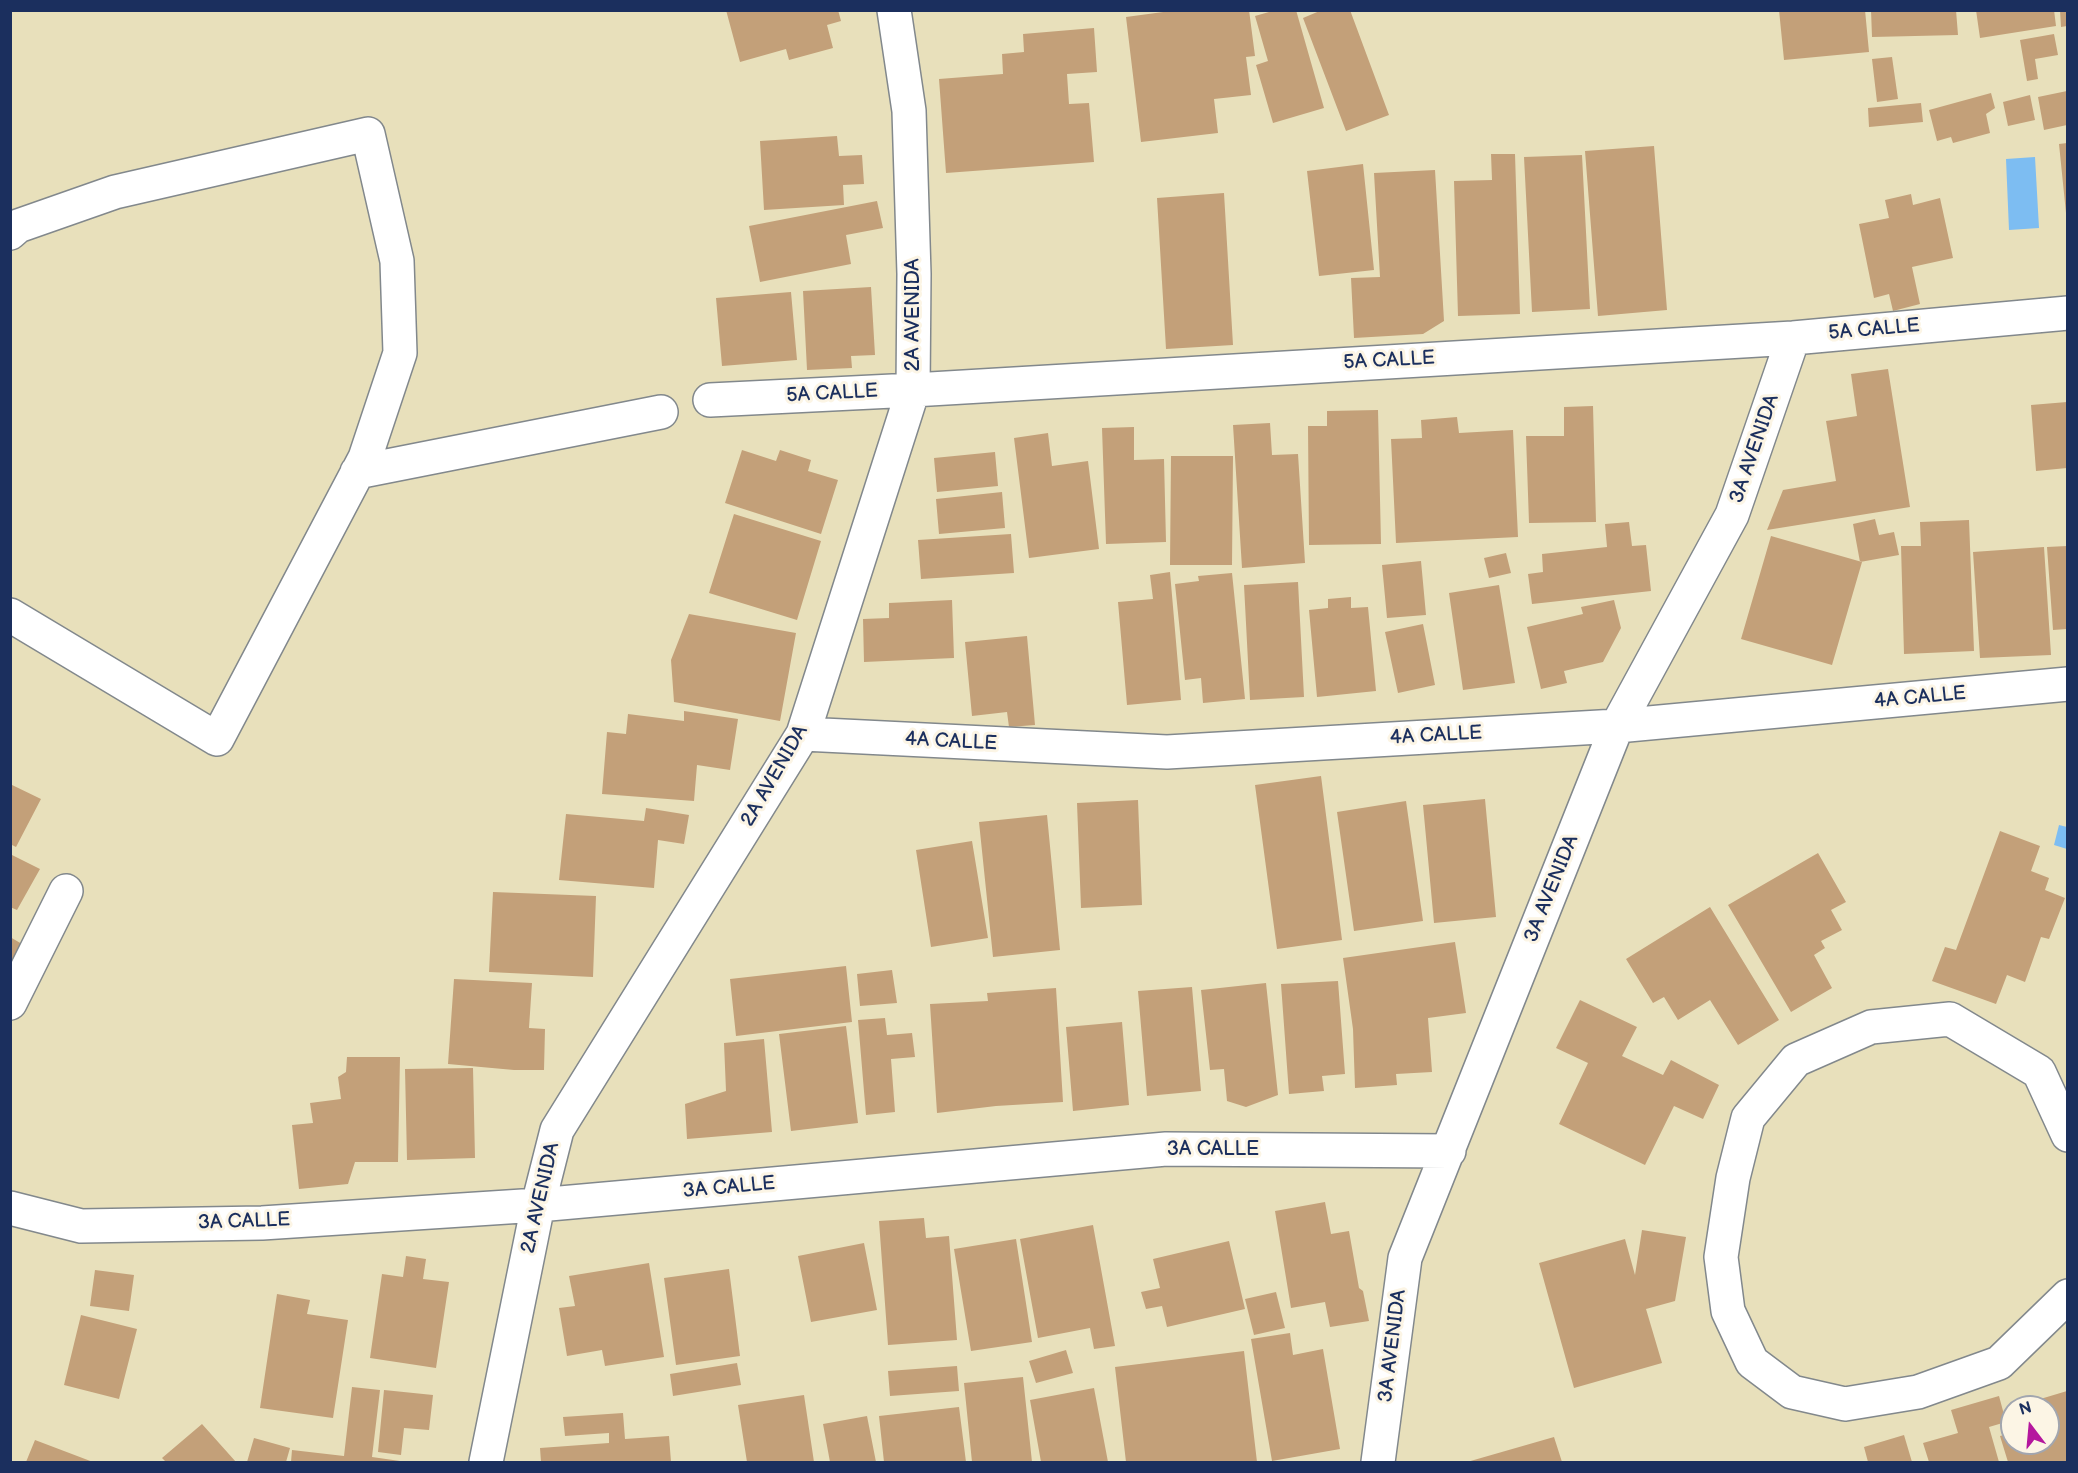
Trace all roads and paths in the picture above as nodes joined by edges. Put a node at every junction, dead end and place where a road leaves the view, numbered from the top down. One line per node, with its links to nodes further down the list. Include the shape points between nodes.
1 (894, 10): 5 (street, 2A AVENIDA, via 909,111 915,274)
2 (10, 233): 8 (street, via 18,226 115,192 368,134 397,261 400,353)
3 (2067, 313): 4 (street, 5A CALLE)
4 (1793, 338): 5 (street, 5A CALLE); 11 (street, 3A AVENIDA, via 1732,515)
5 (914, 390): 6 (street, 5A CALLE); 12 (street, 2A AVENIDA)
6 (710, 400)
7 (661, 412): 8 (street)
8 (357, 472): 9 (street, via 217,739)
9 (10, 615)
10 (2067, 684): 11 (street, 4A CALLE)
11 (1617, 726): 12 (street, 4A CALLE, via 1167,752); 16 (street, 3A AVENIDA)
12 (803, 734): 17 (street, 2A AVENIDA, via 557,1130)
13 (66, 891): 14 (street)
14 (10, 1003)
15 (2067, 1135): 19 (street, via 2039,1072 1950,1019 1871,1027 1796,1060 1748,1118 1733,1178 1721,1257 1728,1311 1752,1362 1792,1392 1845,1404 1918,1392 1999,1363)
16 (1449, 1151): 17 (street, 3A CALLE, via 1166,1149); 21 (street, 3A AVENIDA, via 1405,1258)
17 (538, 1205): 18 (street, 3A CALLE, via 262,1223 81,1226); 20 (street, 2A AVENIDA)
18 (10, 1208)
19 (2067, 1296)
20 (486, 1462)
21 (1378, 1462)

